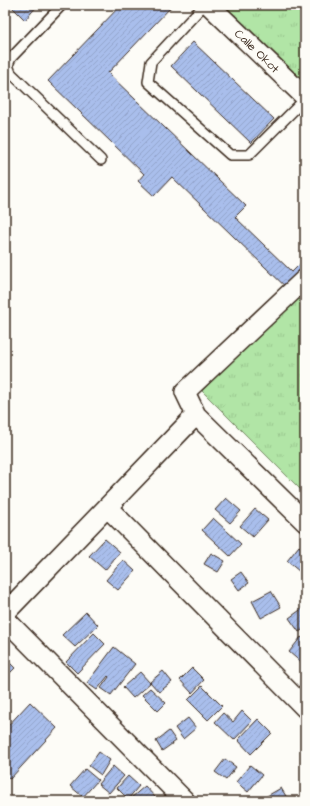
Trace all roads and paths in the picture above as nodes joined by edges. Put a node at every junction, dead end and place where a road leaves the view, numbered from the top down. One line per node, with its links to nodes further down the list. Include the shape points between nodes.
1 (62, 5): 5 (lane, via 11,58 8,65 11,73)
2 (204, 5): 4 (lane, via 151,62 148,82 230,155 249,155)
3 (209, 5): 4 (street, Calle Okot)
4 (305, 98)
5 (101, 160)
6 (305, 279): 7 (street, via 185,392)
7 (196, 415): 8 (street); 9 (street)
8 (108, 507): 10 (street); 12 (street)
9 (305, 522)
10 (5, 613)
11 (5, 619): 13 (street)
12 (305, 708)
13 (185, 801)

